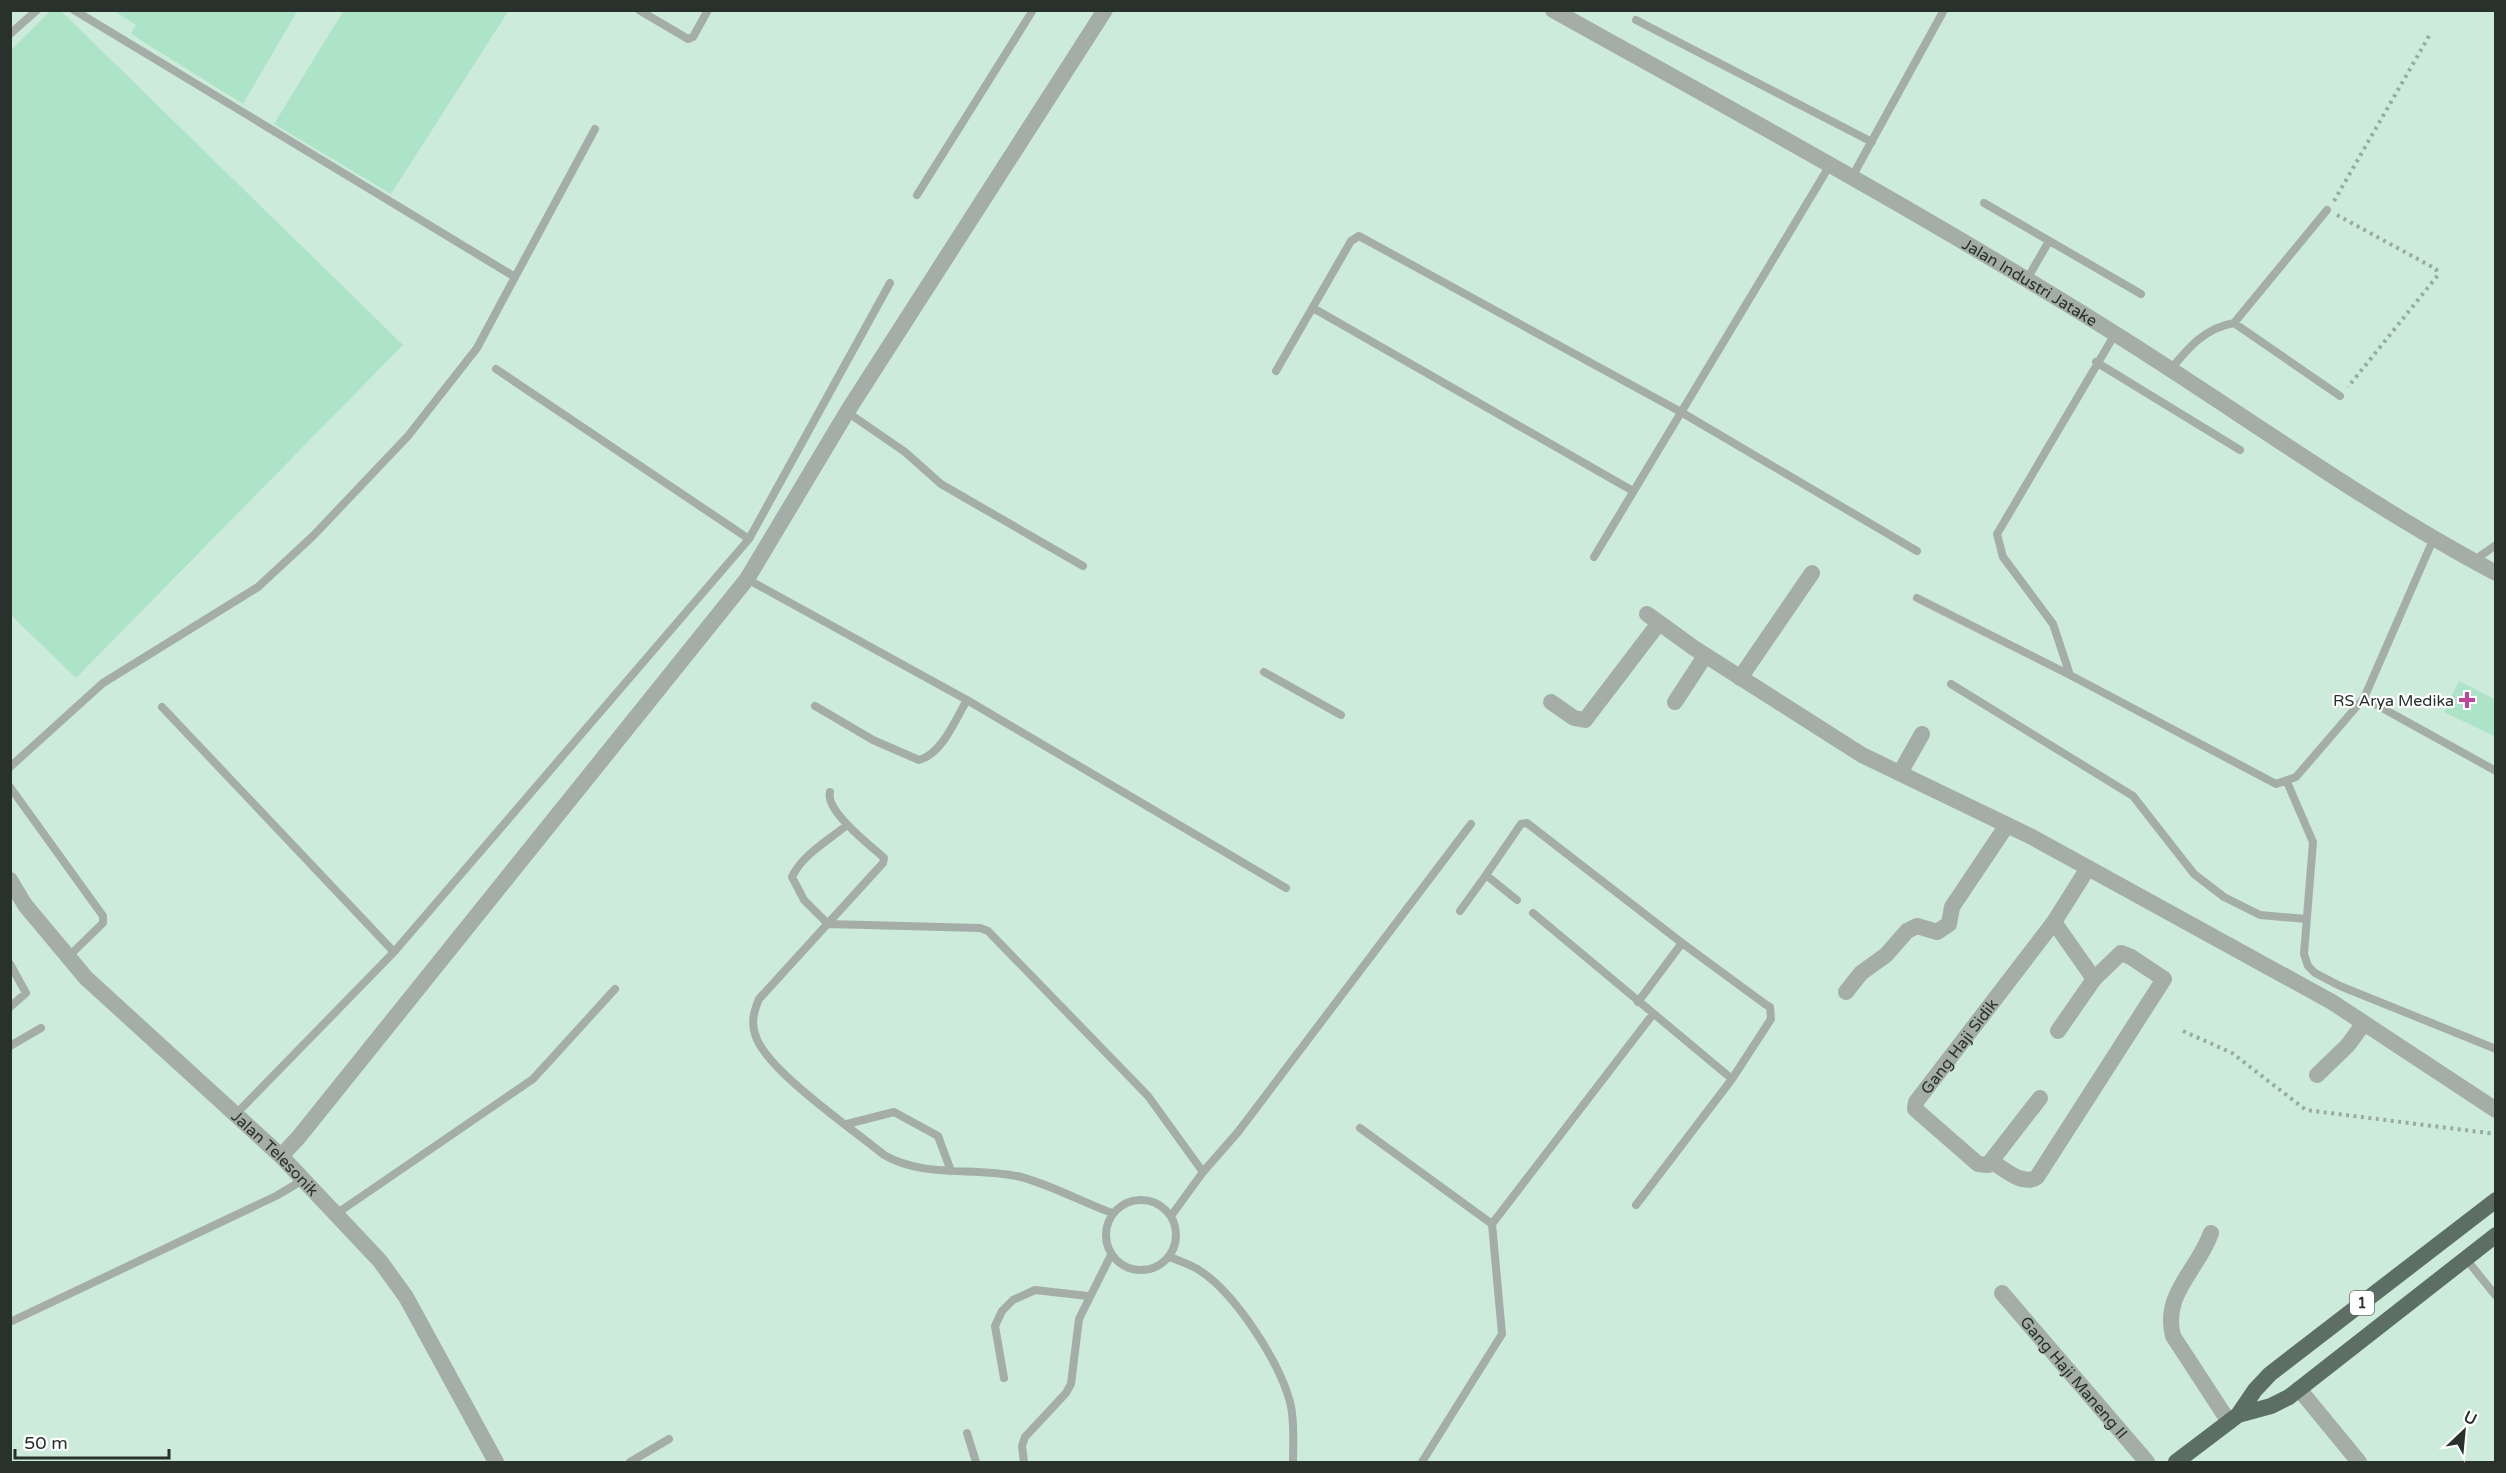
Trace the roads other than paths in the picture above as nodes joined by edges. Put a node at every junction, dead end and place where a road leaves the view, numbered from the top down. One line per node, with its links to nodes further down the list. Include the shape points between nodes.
1 (37, 10): 10 (lane)
2 (74, 10): 19 (lane)
3 (639, 10): 4 (lane, via 688,39)
4 (708, 10)
5 (1033, 10): 15 (lane)
6 (1105, 10): 31 (street)
7 (1553, 10): 13 (street, Jalan Industri Jatake)
8 (1944, 10): 12 (lane)
9 (1636, 20): 12 (lane)
10 (10, 34)
11 (595, 129): 19 (lane)
12 (1872, 142): 14 (lane)
13 (1830, 165): 14 (street, Jalan Industri Jatake); 32 (lane)
14 (1852, 177): 20 (street, Jalan Industri Jatake)
15 (917, 195)
16 (1984, 203): 18 (lane)
17 (2327, 210): 24 (lane)
18 (2049, 241): 20 (lane); 22 (lane)
19 (515, 277): 59 (lane, via 470,357 408,436 313,536 258,587 103,683)
20 (2026, 281): 25 (street, Jalan Industri Jatake)
21 (890, 283): 35 (lane)
22 (2140, 294)
23 (1313, 308): 29 (lane); 32 (lane, via 1351,241 1359,236); 34 (lane)
24 (2234, 323): 28 (lane, via 2212,329 2191,345); 30 (lane)
25 (2115, 334): 26 (lane); 28 (street, Jalan Industri Jatake)
26 (2096, 362): 33 (lane); 48 (lane, via 1997,534 2003,557 2053,624)
27 (496, 369): 35 (lane)
28 (2171, 369): 36 (street, Jalan Industri Jatake)
29 (1276, 371)
30 (2340, 396)
31 (847, 412): 41 (lane, via 905,452 941,484); 44 (street)
32 (1681, 412): 34 (lane); 38 (lane)
33 (2240, 450)
34 (1633, 491): 39 (lane)
35 (749, 539): 79 (lane)
36 (2433, 540): 40 (street, Jalan Industri Jatake); 51 (lane)
37 (2496, 545): 40 (lane)
38 (1917, 551)
39 (1594, 556)
40 (2473, 561): 43 (street, Jalan Industri Jatake)
41 (1083, 567)
42 (1812, 573): 49 (street)
43 (2496, 573)
44 (747, 579): 52 (lane); 100 (street)
45 (1917, 598): 48 (lane)
46 (1705, 656): 49 (street); 53 (street, via 1653,619 1585,720 1574,718); 54 (street)
47 (1264, 672): 57 (lane)
48 (2070, 675): 62 (lane, via 2265,779 2276,784)
49 (1740, 678): 61 (street, via 1862,755)
50 (1951, 684): 75 (lane, via 2133,796 2194,874 2224,897 2260,915)
51 (2364, 698): 60 (lane); 62 (lane, via 2296,777)
52 (967, 700): 55 (lane, via 936,749 919,760 873,740); 71 (lane)
53 (1551, 702)
54 (1675, 702)
55 (814, 706)
56 (162, 707): 79 (lane)
57 (1341, 715)
58 (1922, 734): 61 (street)
59 (10, 767)
60 (2496, 771)
61 (1900, 773): 67 (street)
62 (2287, 782): 75 (lane, via 2313,842)
63 (10, 787): 80 (lane, via 103,916 104,923 97,933)
64 (830, 792): 66 (lane, via 830,802)
65 (1471, 824): 103 (lane, via 1238,1132)
66 (847, 825): 77 (lane, via 884,860); 77 (lane, via 810,855 792,877 804,900)
67 (2007, 825): 68 (street); 84 (street, via 1952,907 1949,924 1937,932 1917,926 1907,931 1886,955 1861,972)
68 (2088, 868): 76 (street, Gang Haji Sidik); 88 (street)
69 (1486, 875): 72 (lane); 73 (lane); 78 (lane, via 1521,824 1527,823)
70 (10, 880): 80 (street, Jalan Telesonik, via 25,905)
71 (1286, 888)
72 (1517, 900)
73 (1460, 911)
74 (1533, 913): 85 (lane)
75 (2306, 919): 92 (lane, via 2304,954 2315,973)
76 (2054, 922): 82 (street); 101 (street, Gang Haji Sidik, via 1915,1105 1917,1113 1978,1164 1988,1166)
77 (828, 924): 98 (lane, via 759,999 752,1016 759,1045 776,1066); 103 (lane, via 988,931 1148,1096)
78 (1682, 944): 85 (lane); 94 (lane, via 1770,1007 1771,1019)
79 (394, 952): 97 (lane)
80 (69, 957): 97 (street, Jalan Telesonik, via 118,1008)
81 (10, 964): 86 (lane, via 26,993)
82 (2094, 980): 90 (street); 101 (street, via 2121,953 2164,978 2037,1177 2022,1179)
83 (615, 989): 108 (lane, via 533,1079)
84 (1846, 992)
85 (1638, 1002): 87 (lane)
86 (10, 1007)
87 (1653, 1014): 94 (lane); 110 (lane)
88 (2364, 1023): 93 (street); 96 (street)
89 (41, 1028): 91 (lane)
90 (2058, 1031)
91 (10, 1046)
92 (2496, 1049)
93 (2317, 1075)
94 (1732, 1079): 106 (lane)
95 (2040, 1098): 101 (street)
96 (2496, 1110)
97 (236, 1114): 100 (street, Jalan Telesonik)
98 (847, 1124): 102 (lane, via 901,1164); 102 (lane, via 894,1112 938,1136)
99 (1360, 1128): 110 (lane)
100 (281, 1156): 104 (street, Jalan Telesonik)
101 (1991, 1161)
102 (951, 1171): 107 (lane, via 1021,1177)
103 (1203, 1172): 109 (lane)
104 (303, 1180): 108 (street, Jalan Telesonik); 119 (lane)
105 (2496, 1200): 122 (highway, 1, via 2270,1374)
106 (1636, 1204)
107 (1112, 1213): 109 (lane, via 1130,1201 1154,1202); 113 (lane, via 1105,1241)
108 (336, 1214): 125 (street, Jalan Telesonik, via 380,1261 406,1297)
109 (1171, 1216): 114 (lane, via 1176,1244)
110 (1492, 1224): 130 (lane, via 1502,1334)
111 (2211, 1233): 122 (street, via 2173,1298 2169,1321 2173,1336)
112 (2496, 1235): 115 (highway, 1)
113 (1111, 1255): 114 (lane, via 1133,1270 1147,1271); 117 (lane)
114 (1170, 1257): 129 (lane, via 1199,1270 1224,1290 1258,1338 1291,1403)
115 (2466, 1259): 118 (lane); 121 (highway, 1)
116 (2002, 1293): 131 (street, Gang Haji Maneng II)
117 (1088, 1296): 120 (lane, via 1035,1290 1013,1300 995,1326); 128 (lane, via 1079,1318 1071,1384 1025,1437)
118 (2496, 1296)
119 (10, 1322)
120 (1004, 1378)
121 (2299, 1389): 122 (highway, 1, via 2271,1406); 133 (street)
122 (2234, 1418): 132 (highway, 1)
123 (967, 1433): 127 (lane)
124 (669, 1439): 126 (lane)
125 (496, 1462)
126 (630, 1462)
127 (976, 1462)
128 (1024, 1462)
129 (1293, 1462)
130 (1422, 1462)
131 (2147, 1462)
132 (2176, 1462)
133 (2359, 1462)

